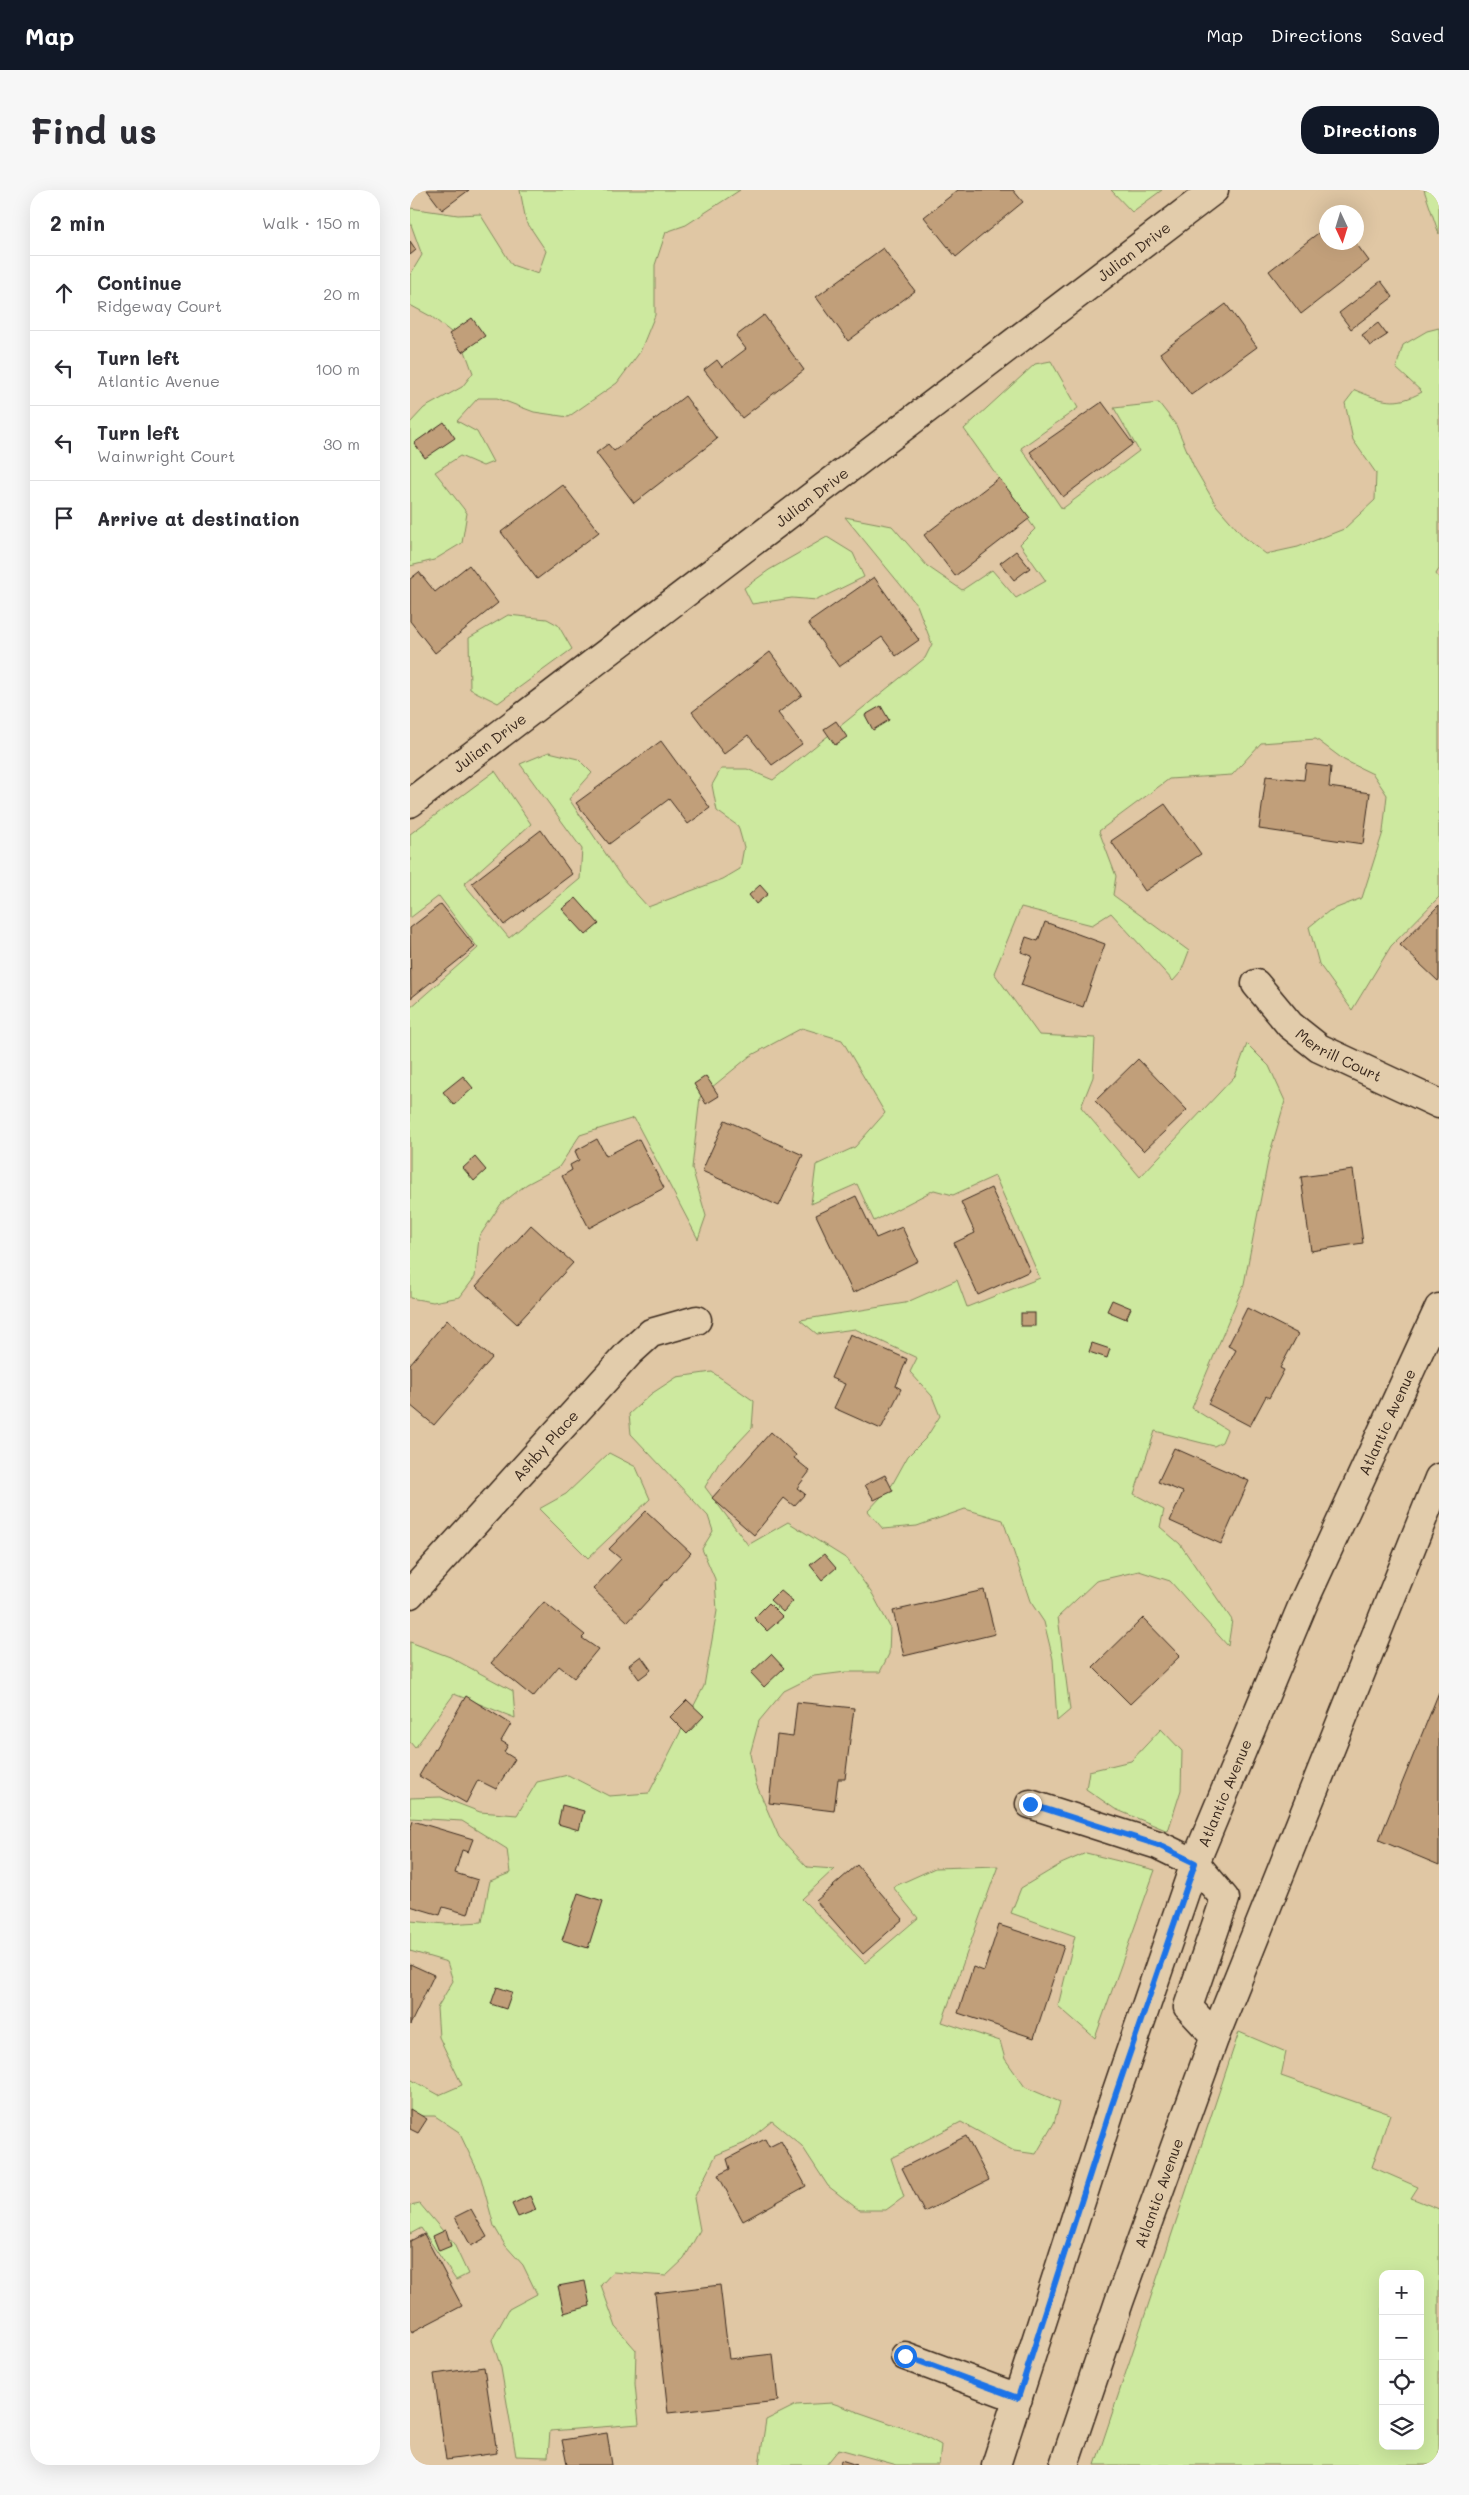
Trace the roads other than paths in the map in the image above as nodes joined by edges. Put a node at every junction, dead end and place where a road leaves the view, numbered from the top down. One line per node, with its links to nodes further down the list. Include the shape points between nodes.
1 (1214, 190): 2 (main road, Julian Drive)
2 (410, 803)
3 (1256, 984): 4 (main road, Merrill Court, via 1290,1025 1318,1048)
4 (1439, 1104)
5 (1439, 1308): 7 (main road, Atlantic Avenue)
6 (697, 1320): 9 (main road, Ashby Place, via 651,1333 628,1353)
7 (1432, 1346): 11 (main road, Atlantic Avenue, via 1306,1597)
8 (1439, 1478): 12 (main road, Atlantic Avenue)
9 (410, 1594)
10 (1030, 1804): 11 (main road, via 1158,1845)
11 (1195, 1863): 12 (main road, via 1225,1899 1188,2007); 14 (main road, Atlantic Avenue, via 1112,2105)
12 (1215, 2036): 16 (main road, Atlantic Avenue)
13 (905, 2356): 14 (main road)
14 (1018, 2398): 15 (main road, Atlantic Avenue)
15 (996, 2465)
16 (1064, 2465)

